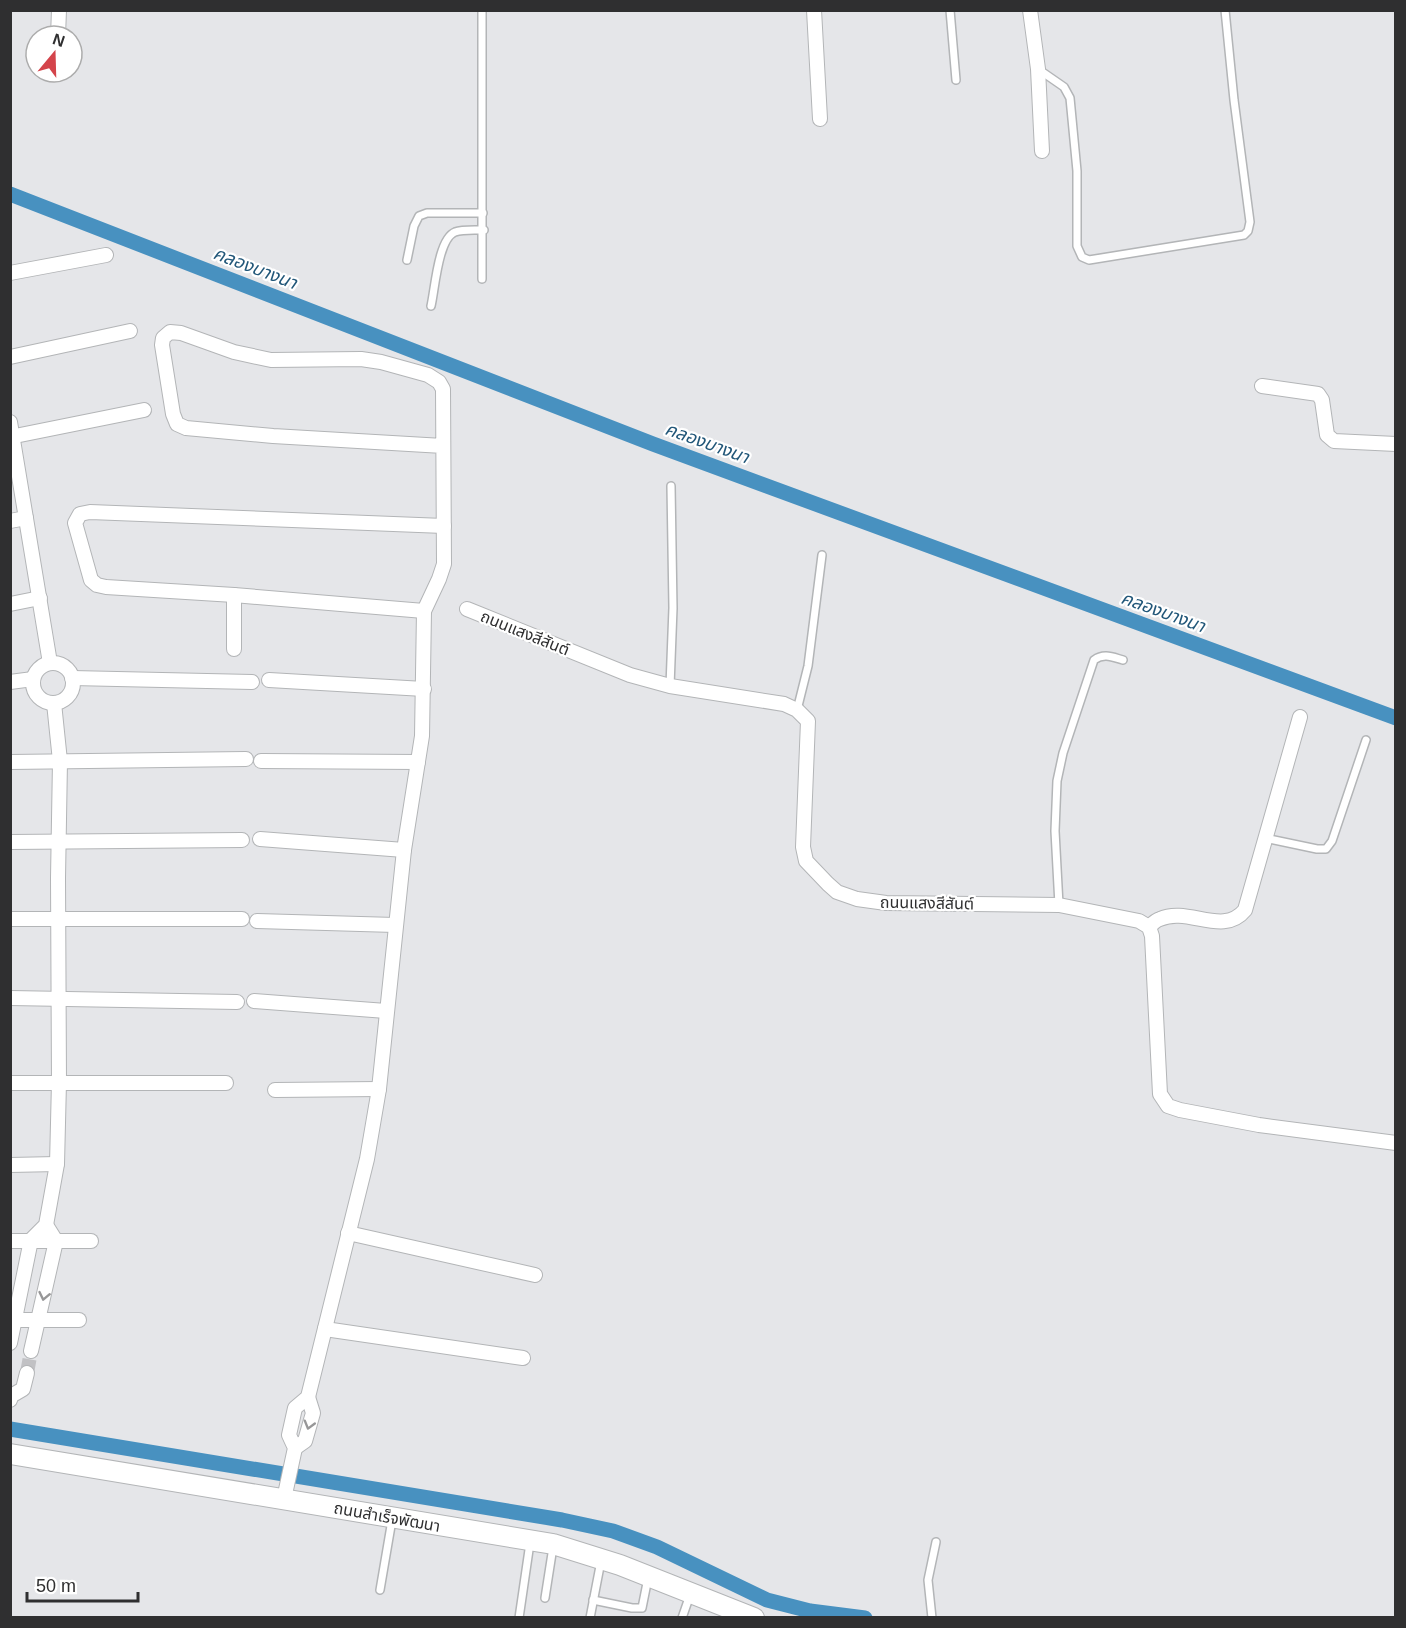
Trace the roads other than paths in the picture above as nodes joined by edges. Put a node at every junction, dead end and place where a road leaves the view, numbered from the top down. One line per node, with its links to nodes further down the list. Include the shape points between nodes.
1 (482, 10): 10 (lane)
2 (814, 10): 8 (street)
3 (950, 10): 7 (lane)
4 (1030, 10): 6 (street)
5 (1225, 10): 6 (lane, via 1250,222 1244,235 1089,260 1082,257 1077,246 1077,171 1070,98 1064,87)
6 (1038, 69): 9 (street)
7 (956, 80)
8 (820, 119)
9 (1042, 151)
10 (483, 213): 11 (lane); 13 (lane, via 419,216)
11 (484, 230): 15 (lane); 16 (lane, via 457,231 448,236 441,250)
12 (106, 255): 14 (street)
13 (407, 260)
14 (10, 273)
15 (482, 279)
16 (431, 306)
17 (130, 331): 18 (street)
18 (10, 357)
19 (1262, 386): 23 (street, via 1318,394 1327,435 1334,441)
20 (144, 410): 22 (street)
21 (10, 422): 22 (street)
22 (12, 437): 26 (street)
23 (1395, 444)
24 (443, 446): 24 (street, via 186,428 177,424 173,414 163,338 170,332 181,333 271,360 361,358 428,375 443,390); 28 (street)
25 (671, 486): 43 (lane)
26 (26, 518): 27 (street); 31 (street)
27 (10, 521)
28 (444, 526): 30 (street, via 90,512 80,514 75,523 91,580 96,585); 34 (street, via 444,564)
29 (822, 555): 46 (lane, via 808,666)
30 (234, 595): 34 (street); 35 (street)
31 (40, 598): 32 (street); 37 (street)
32 (10, 604)
33 (467, 609): 43 (street, ถนนแสงสีสันต์, via 630,675)
34 (424, 611): 44 (street)
35 (234, 649)
36 (1123, 660): 60 (lane, via 1100,656 1094,660 1063,753 1055,802)
37 (50, 663): 38 (street, via 66,668); 39 (street, via 40,668)
38 (72, 678): 42 (street); 45 (street, via 70,693)
39 (33, 679): 41 (street); 45 (street, via 39,697)
40 (269, 680): 44 (street)
41 (10, 682)
42 (252, 682)
43 (670, 686): 46 (street, ถนนแสงสีสันต์, via 784,704)
44 (424, 689): 53 (street)
45 (54, 703): 50 (street)
46 (797, 710): 60 (street, ถนนแสงสีสันต์, via 808,721 803,847 806,861 837,892 886,903)
47 (1300, 717): 54 (street)
48 (1366, 740): 54 (lane, via 1326,849)
49 (246, 759): 50 (street)
50 (60, 761): 52 (street); 58 (street)
51 (261, 761): 53 (street)
52 (10, 762)
53 (418, 762): 59 (street)
54 (1265, 838): 66 (street, via 1245,910 1238,919 1226,922 1167,917)
55 (260, 839): 59 (street)
56 (242, 840): 58 (street)
57 (10, 842): 58 (street)
58 (59, 842): 63 (street)
59 (404, 850): 65 (street)
60 (1059, 904): 66 (street, ถนนแสงสีสันต์, via 1139,921)
61 (10, 919): 63 (street)
62 (242, 919): 63 (street)
63 (59, 920): 68 (street)
64 (257, 921): 65 (street)
65 (395, 925): 71 (street)
66 (1149, 927): 77 (street, via 1160,1094 1168,1106 1259,1125)
67 (10, 998): 68 (street)
68 (60, 999): 70 (street); 72 (street)
69 (254, 1001): 71 (street)
70 (237, 1002)
71 (386, 1011): 75 (street)
72 (59, 1082): 73 (street); 74 (street); 78 (street)
73 (10, 1083)
74 (226, 1083)
75 (379, 1089): 76 (street); 81 (street, via 367,1159)
76 (276, 1090)
77 (1395, 1143)
78 (57, 1164): 79 (street); 80 (street)
79 (10, 1165)
80 (46, 1225): 82 (street); 84 (street)
81 (348, 1233): 86 (street); 90 (street)
82 (31, 1240): 83 (street); 84 (street); 87 (street)
83 (10, 1241)
84 (56, 1241): 85 (street); 88 (street, one-way to 88)
85 (92, 1241)
86 (535, 1275)
87 (13, 1320): 88 (street); 91 (street)
88 (38, 1320): 89 (street); 92 (street)
89 (79, 1320)
90 (325, 1329): 93 (street); 97 (street, via 308,1397 313,1413 305,1441 294,1453)
91 (10, 1343)
92 (31, 1351)
93 (523, 1358)
94 (27, 1373): 95 (street, via 23,1389)
95 (11, 1397)
96 (10, 1454): 97 (street, ถนนสำเร็จพัฒนา)
97 (286, 1490): 98 (street, ถนนสำเร็จพัฒนา)
98 (393, 1518): 99 (street, ถนนสำเร็จพัฒนา); 104 (lane)
99 (530, 1541): 101 (street, ถนนสำเร็จพัฒนา); 108 (lane)
100 (936, 1542): 112 (lane, via 928,1580)
101 (553, 1544): 102 (street, ถนนสำเร็จพัฒนา); 106 (lane)
102 (601, 1558): 103 (street, ถนนสำเร็จพัฒนา); 107 (lane)
103 (649, 1576): 105 (street, ถนนสำเร็จพัฒนา); 107 (lane, via 642,1608)
104 (380, 1590)
105 (690, 1593): 110 (lane); 111 (street, ถนนสำเร็จพัฒนา)
106 (545, 1598)
107 (593, 1600): 109 (lane)
108 (519, 1617)
109 (590, 1617)
110 (682, 1617)
111 (754, 1617)
112 (932, 1617)

